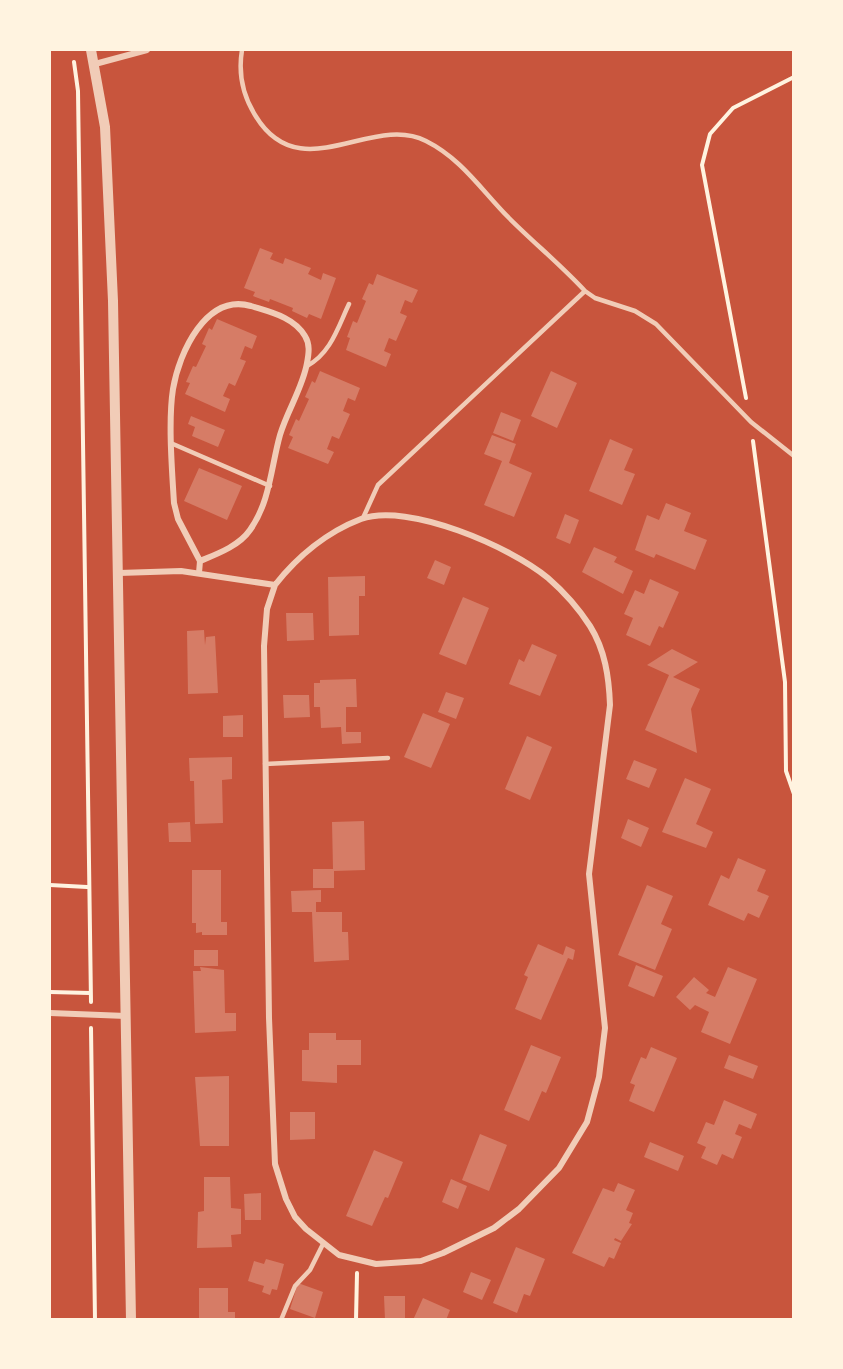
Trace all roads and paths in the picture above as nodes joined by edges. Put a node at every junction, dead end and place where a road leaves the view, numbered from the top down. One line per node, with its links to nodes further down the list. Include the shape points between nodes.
1 (91, 50): 5 (street)
2 (147, 50): 5 (street)
3 (242, 50): 6 (lane, via 242,88 259,122 276,140 292,148 351,145 404,135 423,139 447,153)
4 (73, 53): 20 (path, via 78,91)
5 (95, 64): 14 (street, via 108,170)
6 (585, 291): 10 (lane, via 656,324 751,422); 12 (lane, via 378,485)
7 (349, 304): 8 (lane, via 331,344 318,360)
8 (307, 366): 9 (street, via 309,350 297,325 241,303 225,305 201,325 178,369 173,390); 11 (street, via 280,435)
9 (173, 444): 11 (lane); 13 (street, via 174,503)
10 (794, 456)
11 (270, 486): 13 (street, via 250,531)
12 (363, 518): 16 (street, via 330,535 292,563); 27 (street, via 420,518 469,534 526,562 548,578 590,626 605,661 610,705 589,874 605,1028 599,1077 587,1122 559,1168 494,1228 421,1261 397,1264)
13 (200, 561): 15 (street)
14 (119, 573): 15 (street); 25 (street)
15 (199, 573): 16 (street)
16 (275, 585): 18 (street, via 264,627)
17 (388, 758): 18 (lane)
18 (265, 764): 26 (street, via 268,1018 275,1164 295,1216)
19 (50, 885): 20 (path)
20 (87, 887): 22 (path)
21 (50, 992): 22 (path)
22 (90, 993): 24 (path)
23 (50, 1012): 24 (street)
24 (91, 1014): 25 (street); 28 (path)
25 (126, 1016): 29 (street)
26 (323, 1244): 27 (street, via 339,1255); 30 (lane, via 310,1270 295,1286)
27 (357, 1260): 31 (path)
28 (95, 1320)
29 (131, 1320)
30 (281, 1320)
31 (356, 1320)

